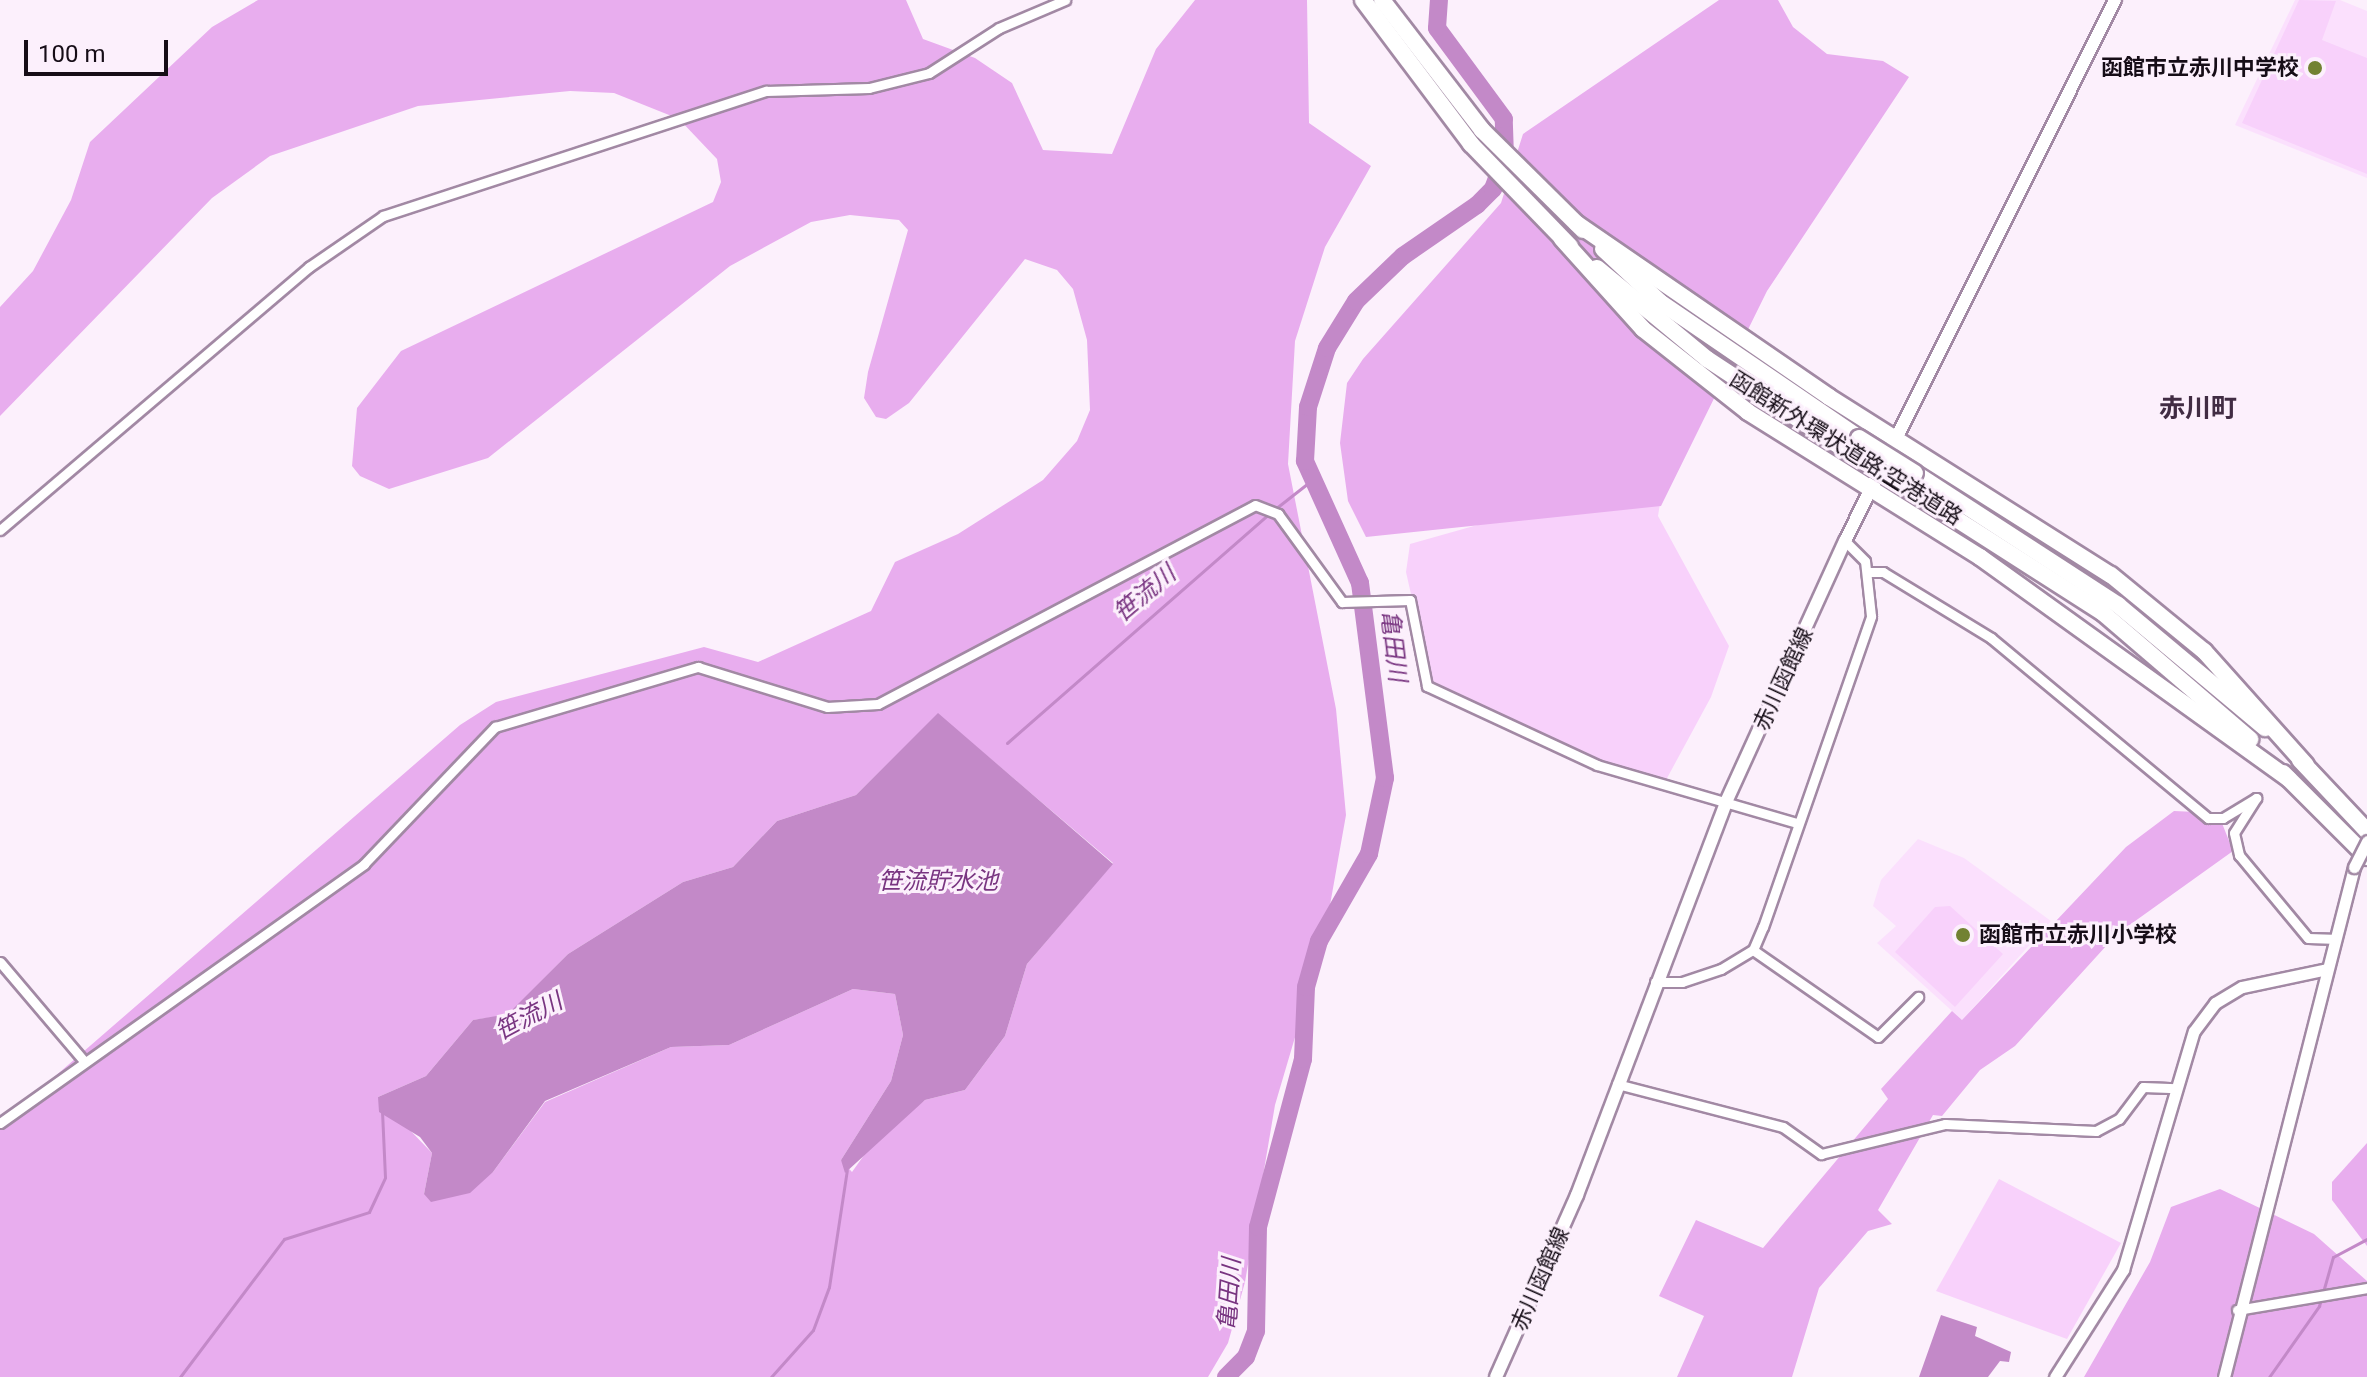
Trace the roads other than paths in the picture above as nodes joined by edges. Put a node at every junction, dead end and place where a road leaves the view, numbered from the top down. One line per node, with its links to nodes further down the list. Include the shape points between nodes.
1 (1065, 0): 9 (street, via 918,76 869,88 766,91 383,216 309,267)
2 (1363, 0): 6 (highway, 函館新外環状道路;空港道路, via 1471,144)
3 (1382, 0): 5 (highway, 函館新外環状道路;空港道路, via 1482,130)
4 (2115, 0): 7 (main road, 赤川函館線)
5 (1576, 223): 7 (highway); 12 (highway, 函館新外環状道路;空港道路, bridge, via 1660,302 2118,605)
6 (1562, 239): 8 (highway, via 1643,329 1748,412); 13 (highway, 函館新外環状道路;空港道路, bridge, via 1707,359 2134,637 2220,708)
7 (1895, 439): 8 (main road, 赤川函館線); 12 (highway, via 2052,534 2159,612 2254,701)
8 (1871, 490): 10 (main road, 赤川函館線); 13 (highway, via 2056,609)
9 (0, 530)
10 (1845, 541): 11 (street); 14 (main road, 赤川函館線)
11 (1869, 572): 15 (street, via 1867,632); 19 (street, via 1883,572 1991,638 2208,818 2223,818 2256,798 2234,833 2239,855 2308,938)
12 (2306, 765): 16 (highway, 函館新外環状道路;空港道路)
13 (2289, 779): 18 (highway, 函館新外環状道路;空港道路)
14 (1726, 802): 15 (street); 23 (main road, 赤川函館線); 25 (street, via 1597,765 1427,686 1410,600 1356,605 1336,598 1274,511 1255,505 1211,523 878,704 827,707 698,667 495,727 364,864)
15 (1797, 823): 20 (street)
16 (2367, 831)
17 (2367, 841): 18 (street, bridge)
18 (2360, 862): 19 (street)
19 (2331, 939): 22 (street)
20 (1753, 950): 23 (street, via 1682,982); 24 (street, via 1783,964 1878,1037)
21 (0, 962): 25 (street)
22 (2323, 970): 27 (street, via 2266,980 2215,1003 2194,1031); 30 (street)
23 (1655, 982): 26 (main road, 赤川函館線)
24 (1918, 997)
25 (84, 1061): 28 (street)
26 (1617, 1084): 27 (street, via 1783,1127 1821,1154 1945,1124 2096,1131 2119,1119 2143,1087); 31 (main road, 赤川函館線)
27 (2176, 1088): 32 (street, via 2123,1270)
28 (0, 1123)
29 (2367, 1288): 30 (street)
30 (2237, 1310): 33 (street)
31 (1496, 1377)
32 (2055, 1377)
33 (2224, 1377)

